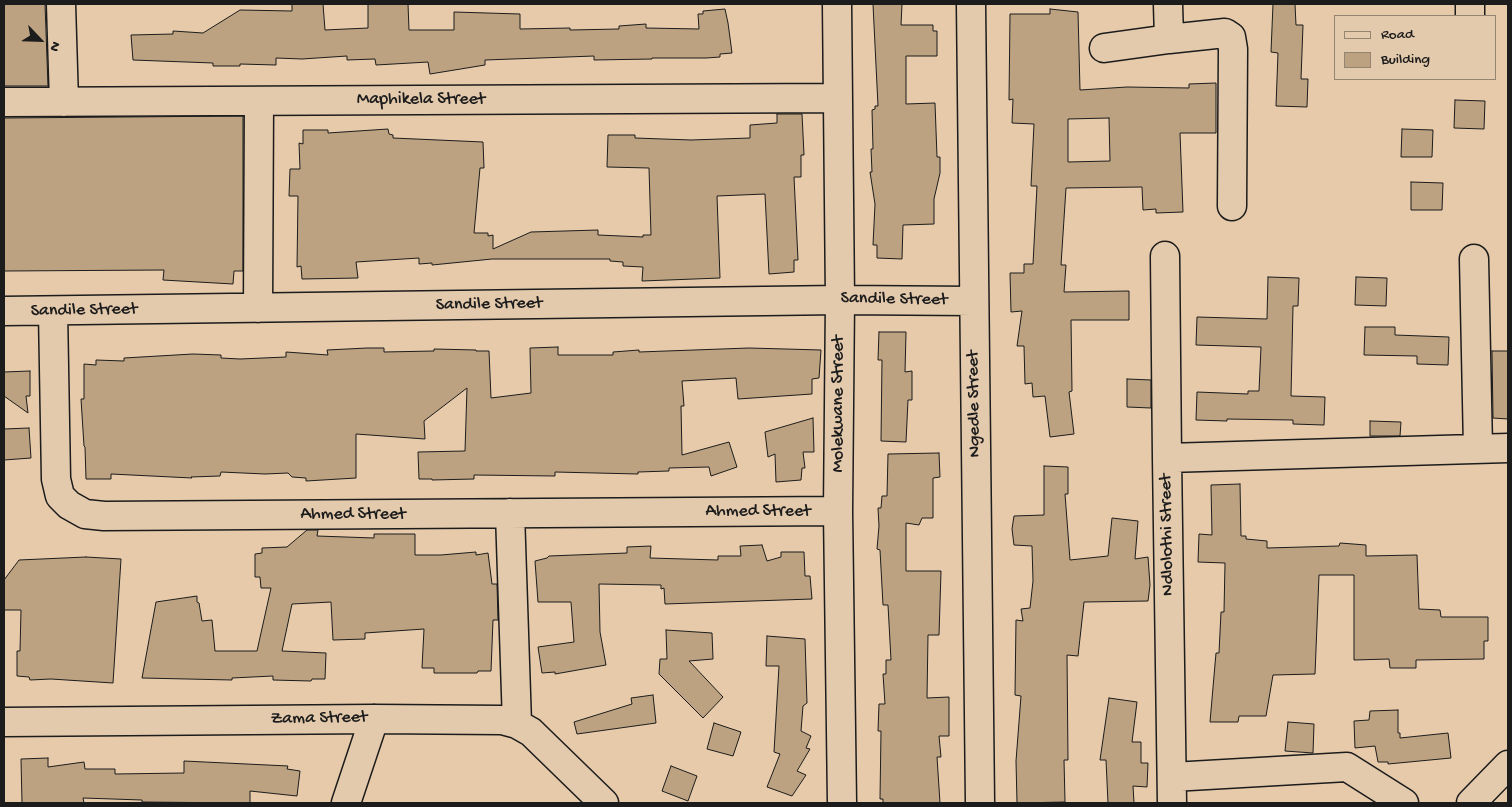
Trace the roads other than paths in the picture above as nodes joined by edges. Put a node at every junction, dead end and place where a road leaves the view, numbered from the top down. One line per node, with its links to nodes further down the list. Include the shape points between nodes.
1 (61, 4): 10 (street)
2 (837, 4): 7 (street, Molekwane Street)
3 (971, 4): 15 (street, Ngedle Street)
4 (1168, 4): 5 (street)
5 (1169, 39): 6 (street); 11 (street, via 1225,33 1231,37)
6 (1104, 48)
7 (838, 98): 8 (street, Maphikela Street); 14 (street, Molekwane Street)
8 (259, 101): 10 (street, Maphikela Street); 16 (street)
9 (4, 102): 10 (street, Maphikela Street)
10 (64, 102)
11 (1232, 206)
12 (1165, 256): 21 (street)
13 (1474, 259): 19 (street)
14 (840, 300): 15 (street, Sandile Street); 16 (street, Sandile Street); 22 (street, Molekwane Street)
15 (974, 301): 32 (street, Ngedle Street)
16 (258, 308): 18 (street, Sandile Street)
17 (4, 311): 18 (street, Sandile Street)
18 (53, 311): 23 (street, Ahmed Street, via 56,479 60,496 85,514)
19 (1478, 448): 20 (street, Ndlolothi Street); 21 (street, Ndlolothi Street)
20 (1508, 448)
21 (1167, 458): 28 (street, Ndlolothi Street)
22 (838, 511): 23 (street, Ahmed Street); 31 (street, Molekwane Street)
23 (510, 514): 26 (street)
24 (374, 719): 25 (street, Zama Street); 26 (street, Zama Street, via 502,720); 29 (street)
25 (4, 722)
26 (516, 724): 30 (street, Zama Street, via 531,732)
27 (1508, 765): 34 (street)
28 (1172, 790): 33 (street, via 1347,767)
29 (346, 803)
30 (604, 803)
31 (842, 803)
32 (980, 803)
33 (1404, 803)
34 (1471, 803)

